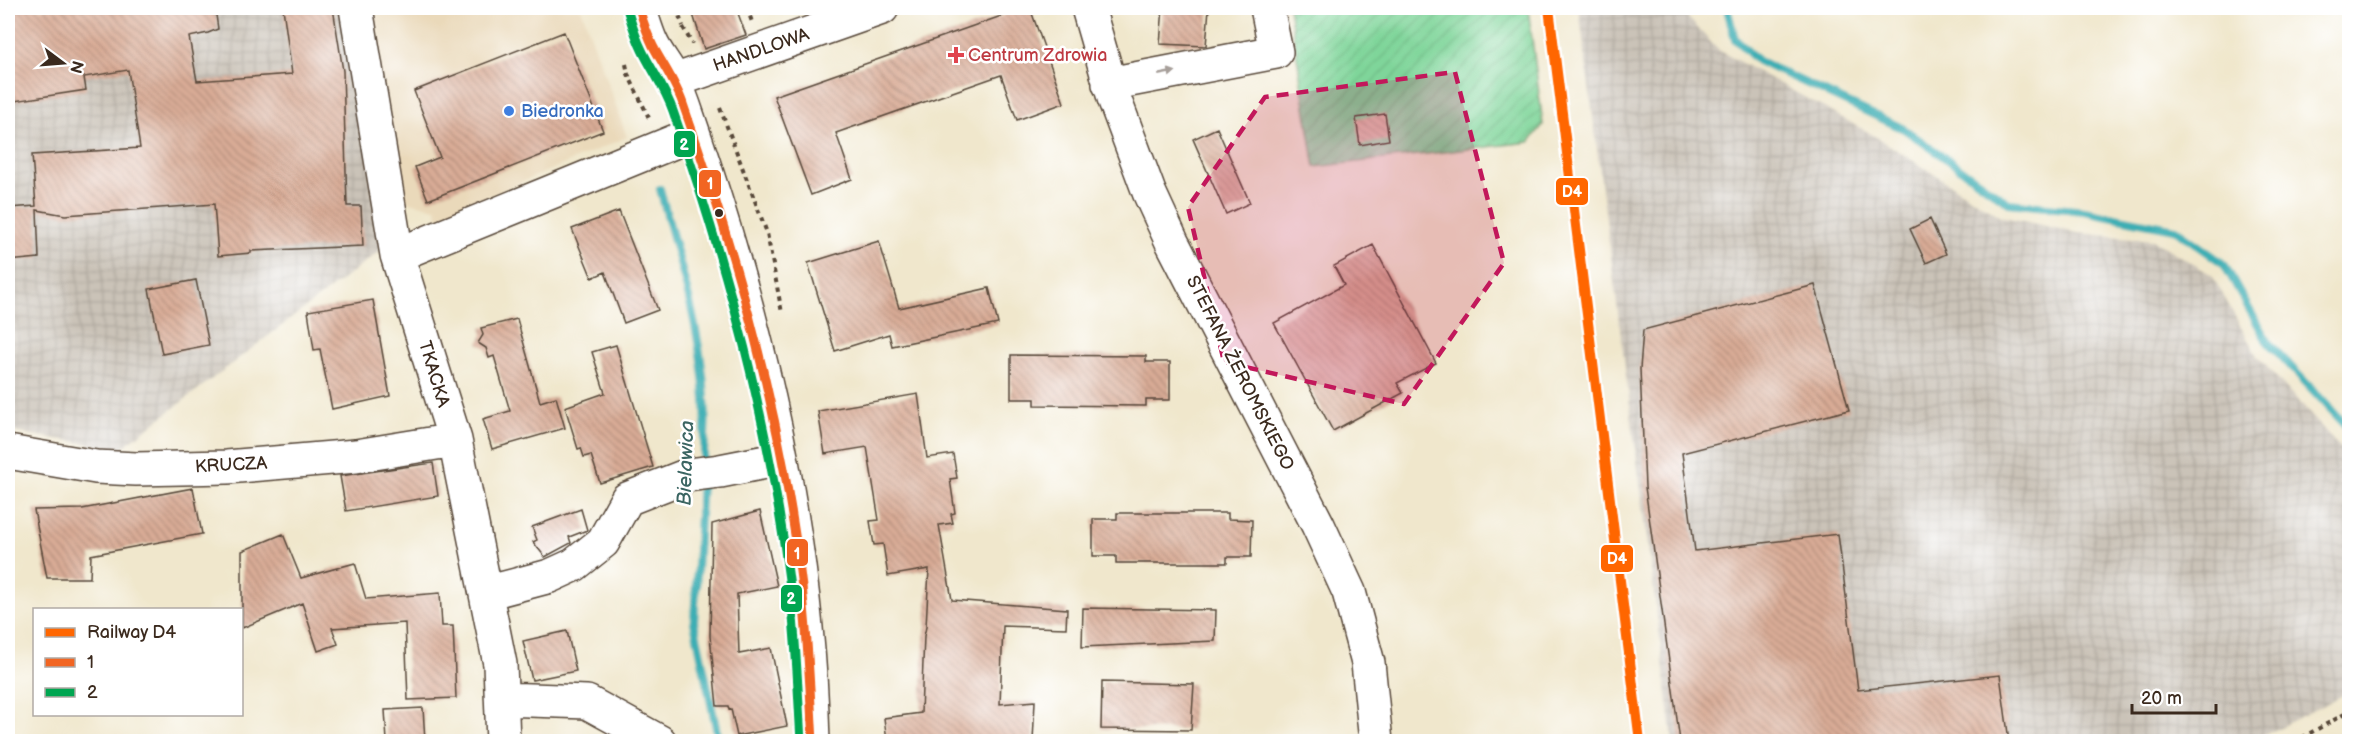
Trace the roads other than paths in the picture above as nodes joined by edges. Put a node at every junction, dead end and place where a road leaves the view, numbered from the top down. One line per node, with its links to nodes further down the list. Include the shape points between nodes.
1 (356, 8): 9 (street, TKACKA)
2 (639, 8): 6 (street, via 651,43)
3 (882, 8): 6 (street, HANDLOWA)
4 (1088, 8): 7 (street, STEFANA ŻEROMSKIEGO)
5 (1267, 8): 7 (street, one-way to 5, via 1276,52)
6 (674, 81): 8 (street)
7 (1109, 84): 18 (street, STEFANA ŻEROMSKIEGO, via 1168,234 1341,573 1368,663)
8 (693, 134): 9 (street); 12 (street, via 735,267)
9 (397, 255): 10 (street, TKACKA)
10 (455, 440): 11 (street, KRUCZA, via 356,456 227,467 96,467); 13 (street, TKACKA)
11 (8, 452)
12 (781, 459): 13 (street, via 704,473 627,499 603,542 574,565 550,576); 17 (street, via 803,600)
13 (486, 593): 14 (street, TKACKA, via 500,664)
14 (502, 699): 15 (street, TKACKA); 16 (street, via 586,702)
15 (503, 741)
16 (660, 741)
17 (813, 741)
18 (1376, 741)

